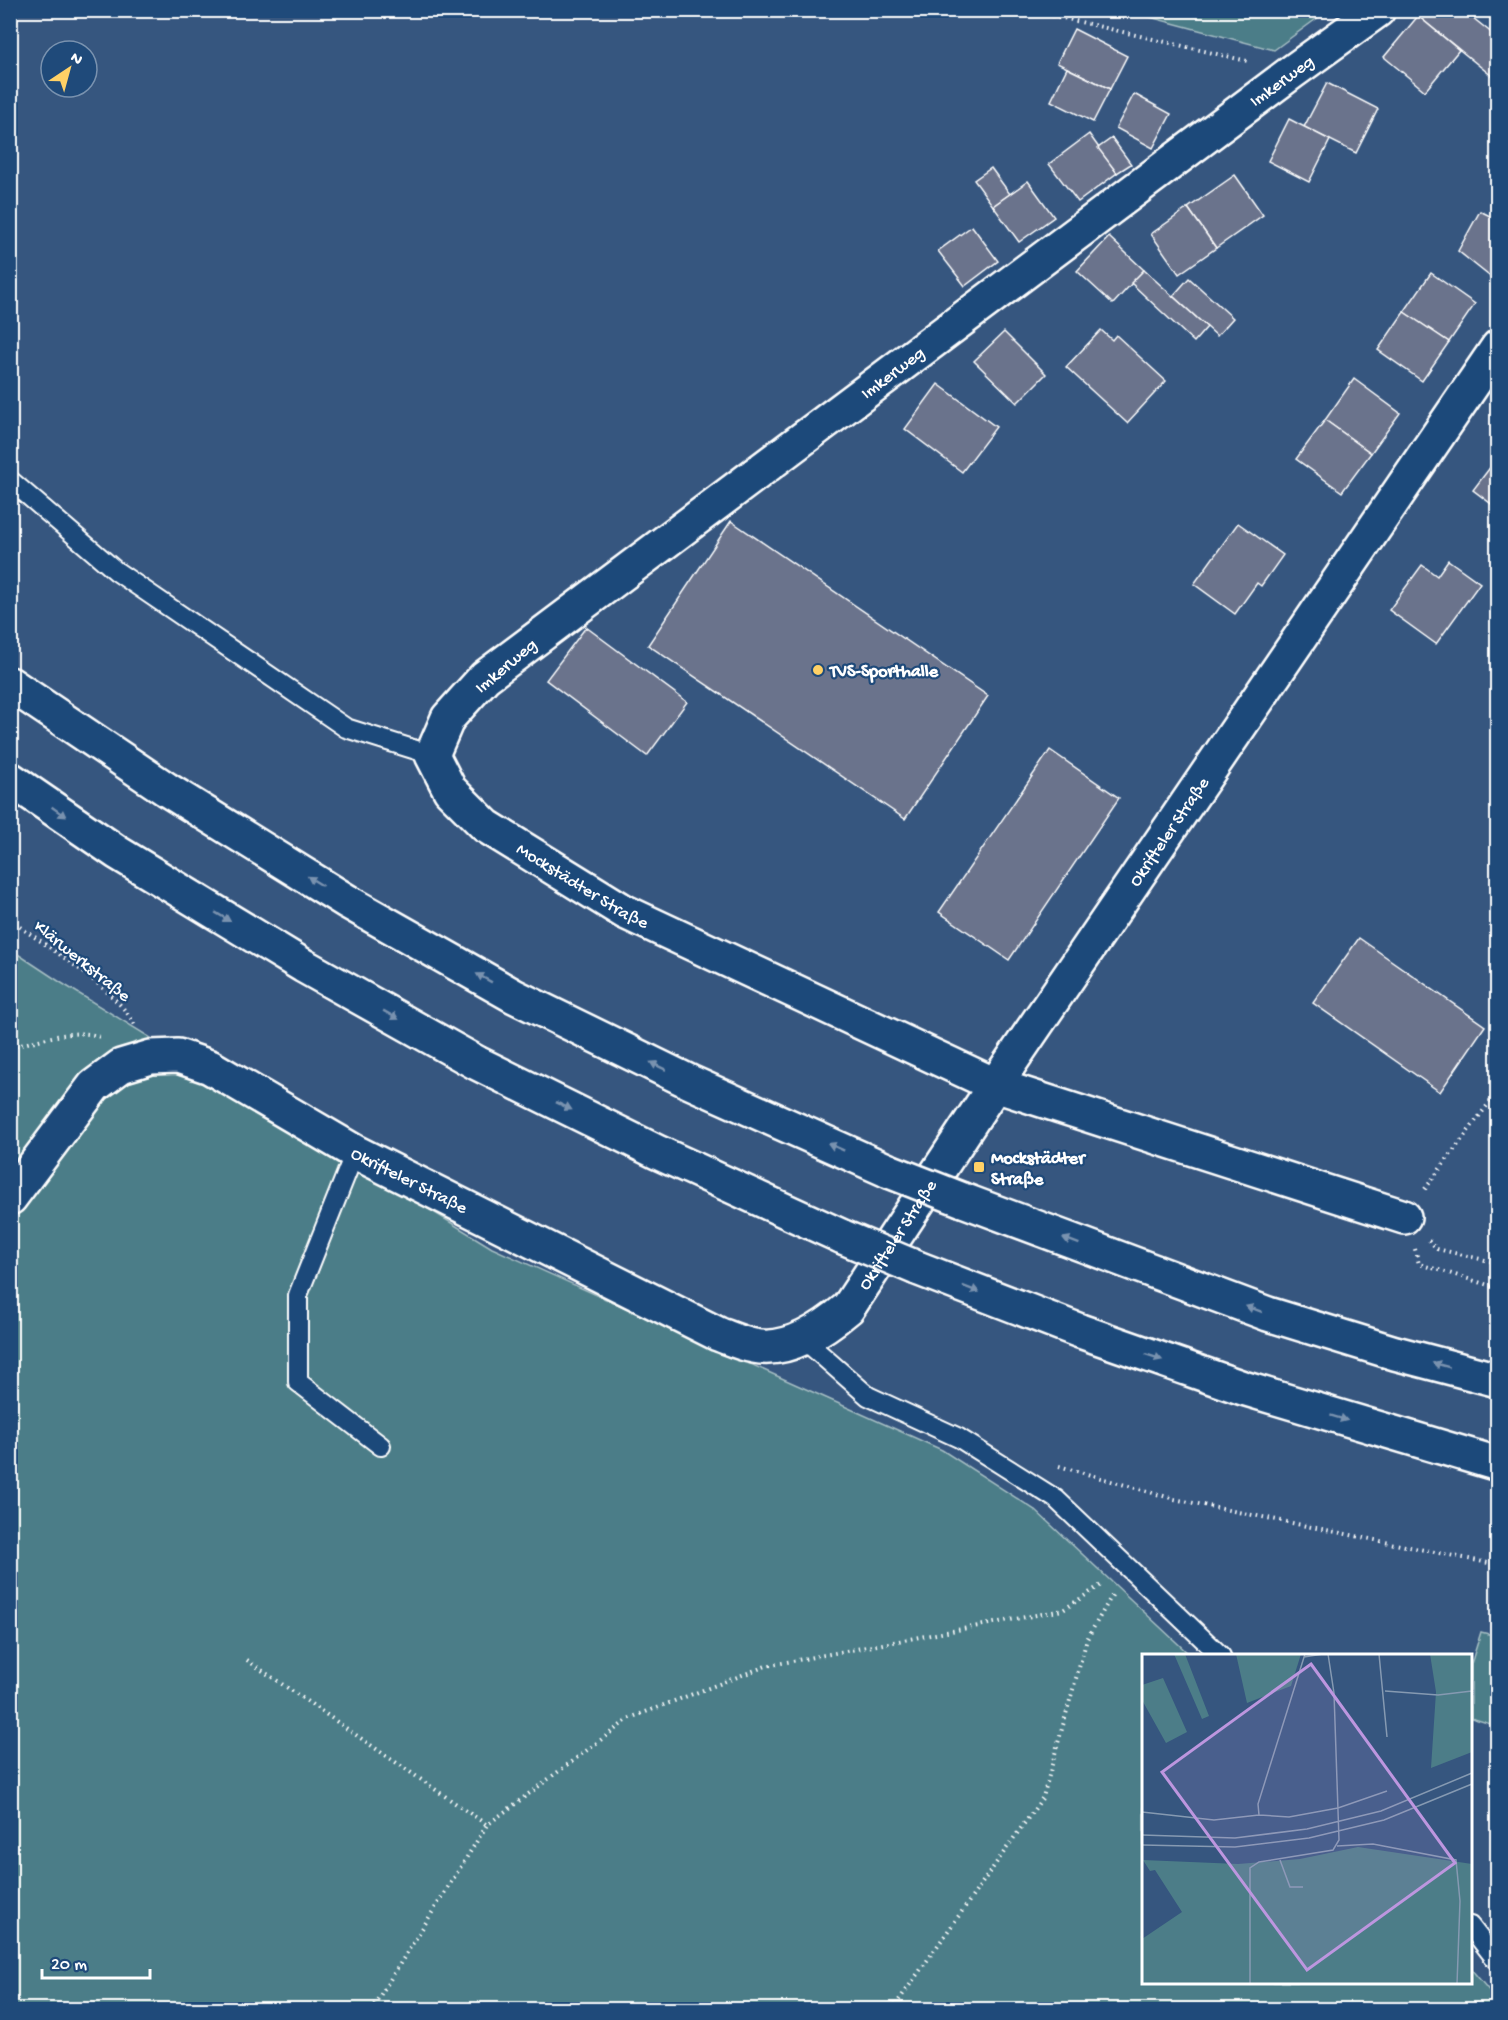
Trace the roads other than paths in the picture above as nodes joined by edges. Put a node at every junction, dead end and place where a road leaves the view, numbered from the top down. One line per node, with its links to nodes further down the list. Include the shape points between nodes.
1 (1378, 10): 5 (main road, Imkerweg, via 485,677 448,718)
2 (1497, 347): 7 (main road, Okrifteler Straße)
3 (10, 480): 5 (lane, via 116,571 346,728)
4 (10, 684): 12 (main road, one-way to 4, bridge, via 1268,1314 889,1171 690,1082 514,996 338,895 166,789)
5 (432, 755): 7 (main road, Mockstädter Straße, via 450,790 486,826 625,912)
6 (10, 779): 14 (main road, one-way to 14, bridge, via 118,853 284,955 477,1063 657,1152 843,1237 1080,1331 1243,1389)
7 (995, 1085): 10 (main road, Mockstädter Straße); 11 (main road, Okrifteler Straße, via 848,1308 828,1325)
8 (355, 1152): 9 (main road, Okrifteler Straße, via 210,1067 178,1056 151,1057 121,1066 94,1086); 11 (main road, Okrifteler Straße, via 718,1334 755,1347 781,1346); 13 (lane, via 298,1295 298,1382)
9 (10, 1198)
10 (1404, 1217)
11 (802, 1338): 15 (lane, via 868,1396 959,1438 1056,1499)
12 (1497, 1380)
13 (381, 1446)
14 (1497, 1464)
15 (1219, 1654)
16 (1472, 1929): 17 (lane)
17 (1497, 1962)

